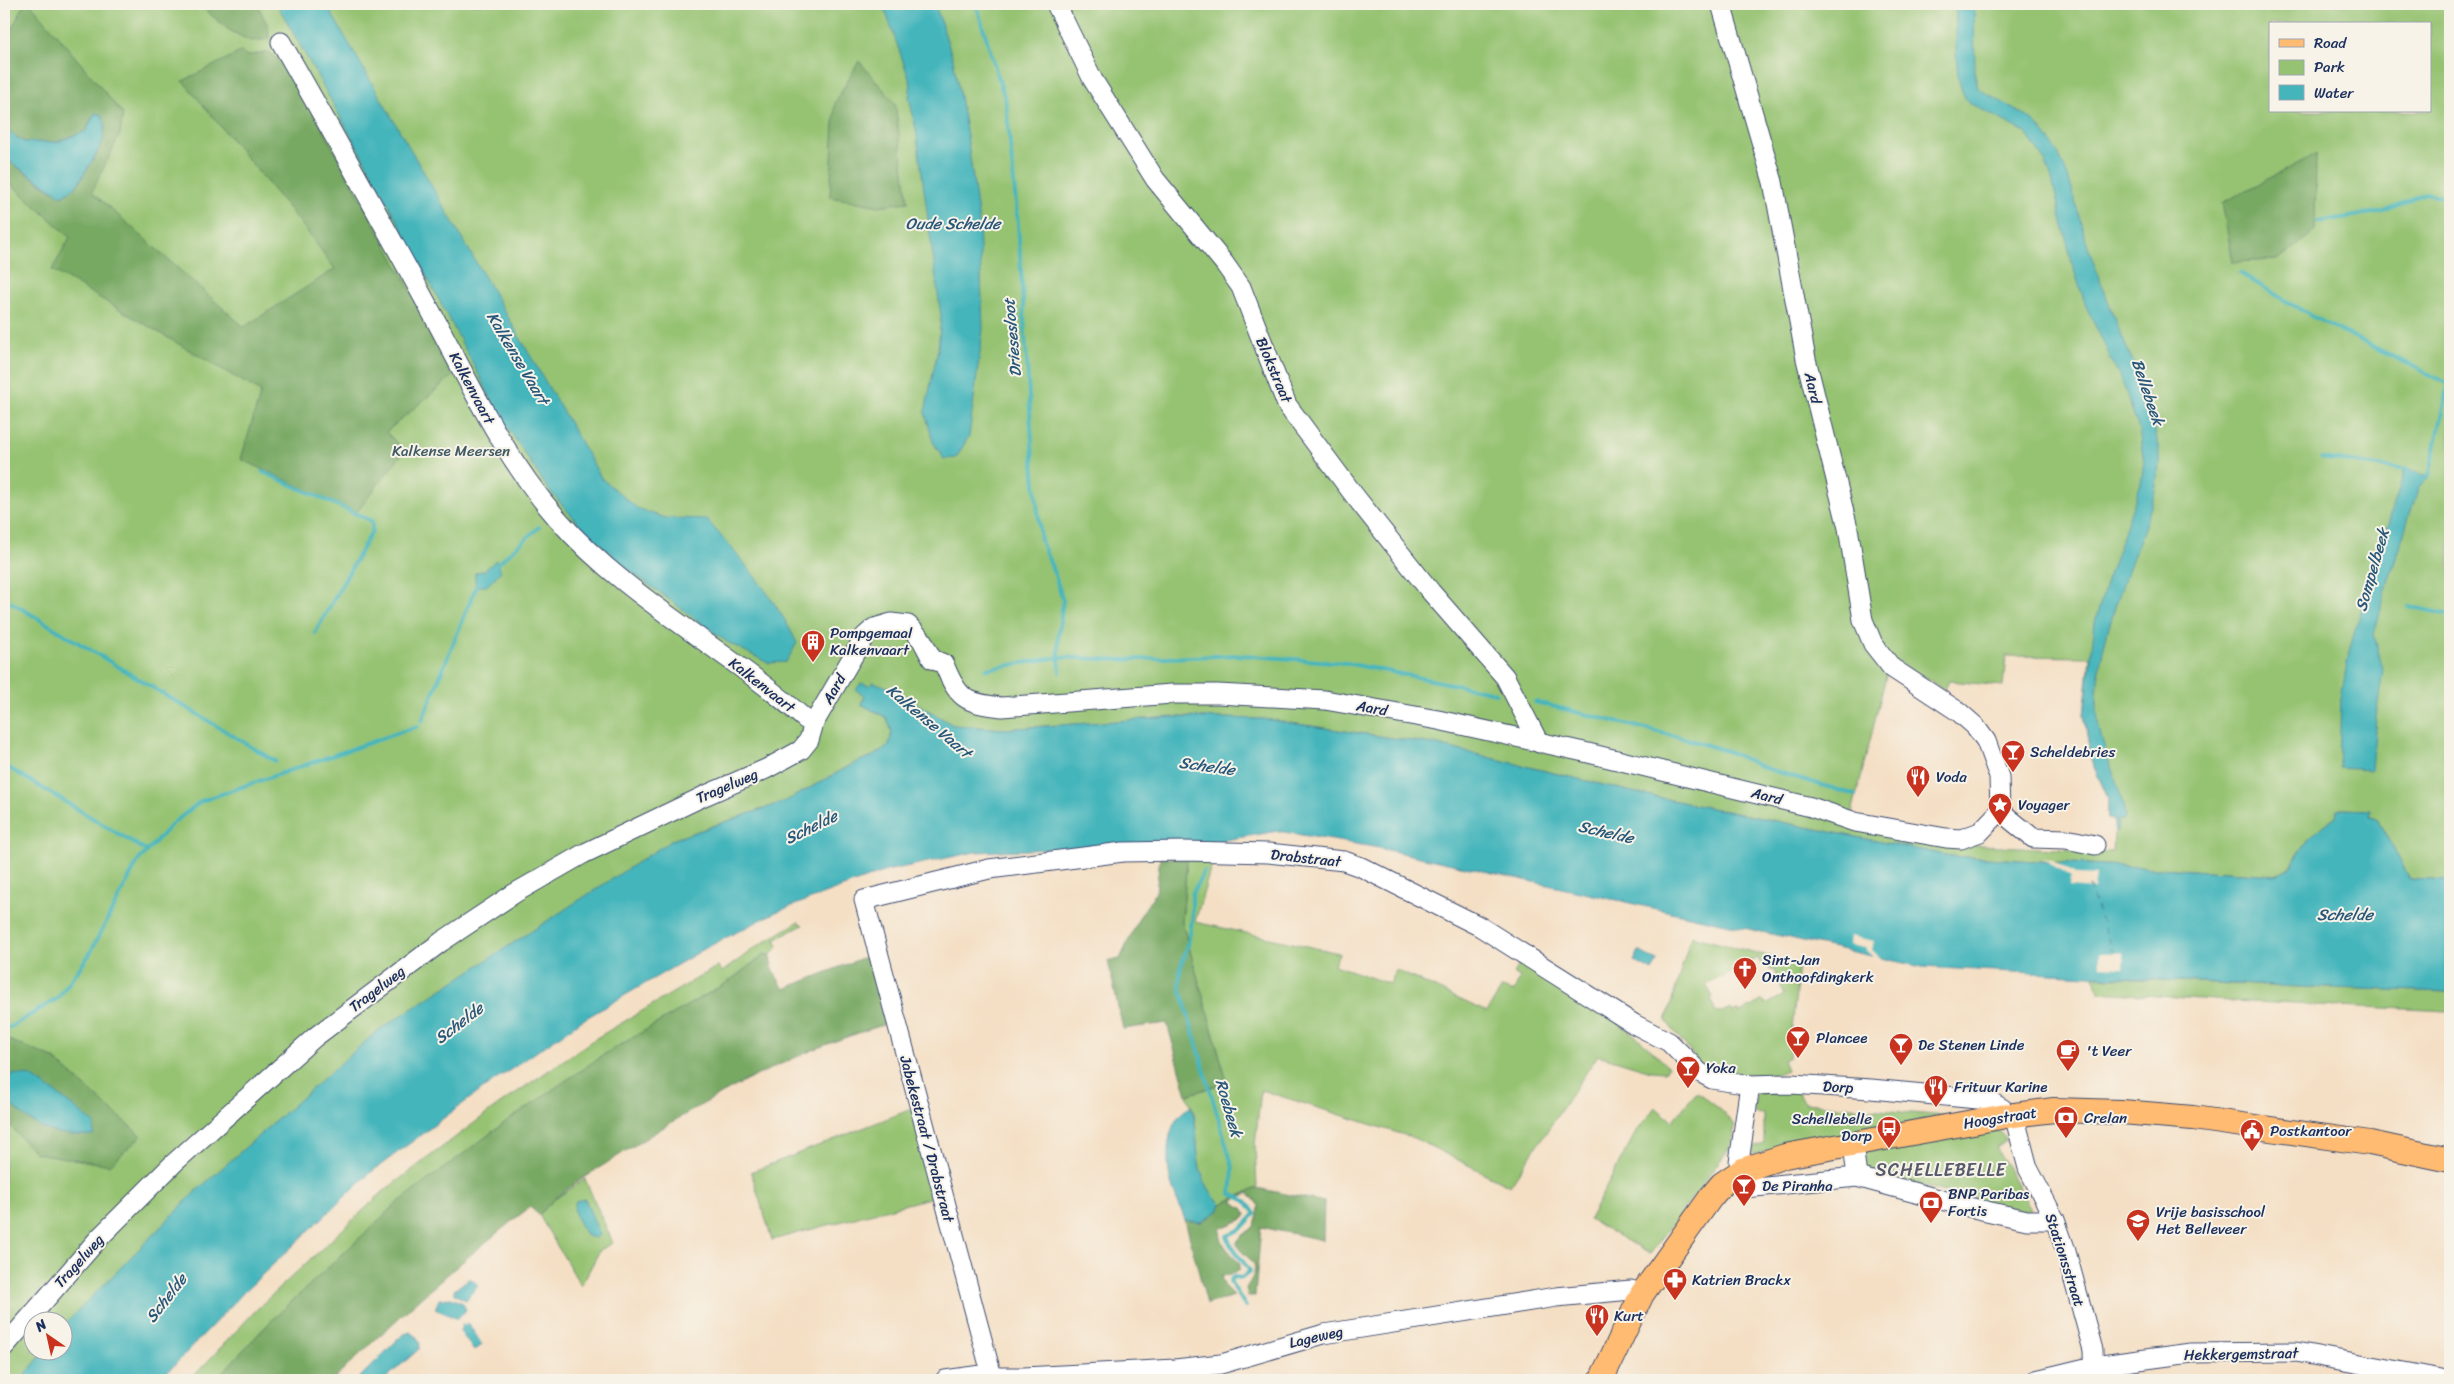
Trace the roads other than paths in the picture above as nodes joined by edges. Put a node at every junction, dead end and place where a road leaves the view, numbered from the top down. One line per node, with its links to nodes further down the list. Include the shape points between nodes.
1 (1056, 4): 5 (street, Blokstraat, via 1093,80 1155,179 1241,287 1287,405 1431,592 1505,678)
2 (1721, 4): 6 (street, Aard, via 1773,182 1806,359 1848,528 1863,620 1873,644 1892,668 1975,726 1986,742 1999,777)
3 (281, 42): 4 (street, Kalkenvaart, via 497,433 528,482 577,539 616,575)
4 (814, 723): 5 (street, Aard, via 865,636 882,624 891,623 908,625 914,630 932,659 944,664 953,686 968,701 986,705 1002,707 1172,694 1288,697 1363,706); 17 (street, Tragelweg, via 809,740 787,759 574,859 477,917 315,1036 155,1181 99,1238)
5 (1539, 743): 6 (street, Aard, via 1793,802 1854,822 1946,838 1961,839 1980,832)
6 (2000, 811): 7 (street, via 2033,838 2066,839)
7 (2095, 845)
8 (864, 900): 9 (street, Drabstraat, via 989,869 1123,852 1268,853 1344,861 1494,936 1634,1024 1669,1042 1699,1072 1712,1079); 19 (street, Jabekestraat / Drabstraat)
9 (1750, 1085): 10 (street, Dorp, via 1871,1088 1988,1100); 13 (street)
10 (2010, 1115): 11 (main road, Hoogstraat); 12 (main road, Hoogstraat, via 2054,1110 2193,1118 2370,1142); 15 (street, Stationsstraat, via 2028,1168)
11 (1853, 1144): 13 (main road, Hoogstraat, via 1785,1156); 14 (street)
12 (2450, 1160)
13 (1738, 1172): 14 (street, via 1745,1188); 16 (main road, Hoogstraat, via 1711,1196)
14 (1857, 1177): 15 (street, via 2027,1220)
15 (2055, 1220): 18 (street, Stationsstraat, via 2093,1350)
16 (1642, 1294): 19 (street, Lageweg, via 1631,1290 1602,1292 1316,1335 1222,1364); 21 (main road, Hoogstraat)
17 (4, 1347)
18 (2094, 1373): 22 (street, Hekkergemstraat); 23 (street, Hekkergemstraat, via 2191,1354 2296,1352)
19 (992, 1379): 20 (street, Lageweg, via 981,1375)
20 (946, 1380)
21 (1601, 1380)
22 (2036, 1380)
23 (2447, 1380)

